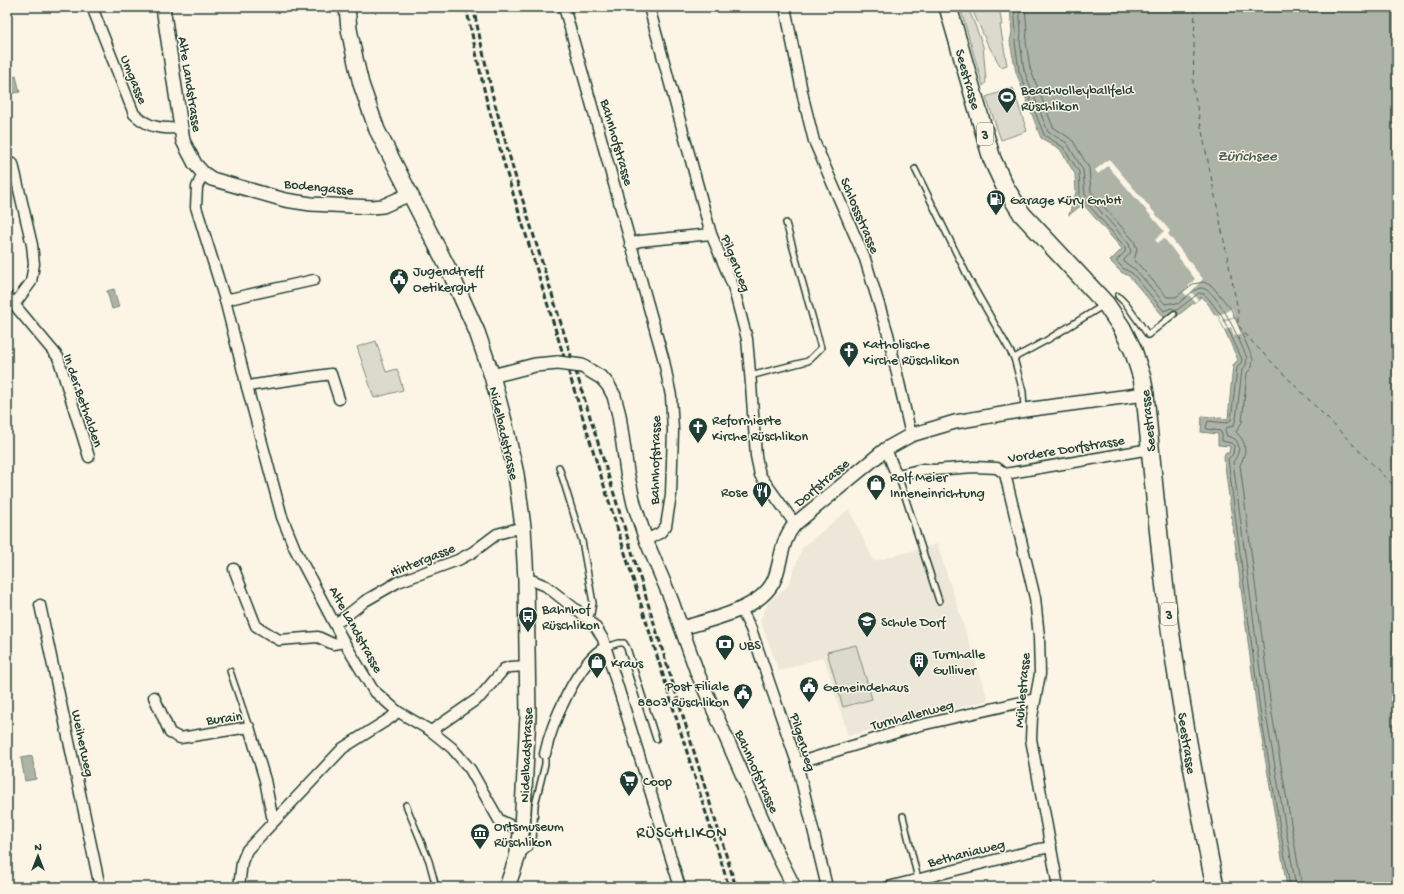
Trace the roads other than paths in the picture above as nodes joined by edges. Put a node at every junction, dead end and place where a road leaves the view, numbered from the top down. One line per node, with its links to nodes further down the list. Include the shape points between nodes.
1 (92, 7): 8 (street, Umgasse, via 134,114 154,127)
2 (163, 7): 8 (street, Alte Landstrasse)
3 (347, 7): 12 (main road, Nidelbadstrasse, via 361,84 377,130)
4 (564, 7): 15 (street, Bahnhofstrasse)
5 (649, 7): 14 (street, Pilgerweg)
6 (784, 7): 29 (street, Schlossstrasse, via 814,141 865,259 888,334)
7 (948, 7): 19 (main road, Seestrasse / 3, via 992,159 1005,187 1030,223)
8 (180, 128): 11 (street, Alte Landstrasse, via 195,164)
9 (13, 164): 20 (street, via 34,264 31,282)
10 (915, 169): 22 (lane, via 970,279)
11 (203, 173): 12 (street, Bodengasse, via 212,179 285,200 311,204 382,206); 18 (street, Alte Landstrasse, via 197,187 196,207)
12 (410, 194): 23 (main road, Nidelbadstrasse, via 468,309)
13 (786, 223): 24 (lane, via 821,348 808,361)
14 (711, 234): 15 (street); 24 (street, Pilgerweg, via 733,286 747,339)
15 (630, 244): 38 (street, Bahnhofstrasse, via 664,361 671,396 673,430 668,522 660,534)
16 (314, 280): 18 (street)
17 (7, 296): 20 (street, In der Bethalden)
18 (226, 300): 25 (street, Alte Landstrasse)
19 (1112, 300): 21 (lane, via 1126,304 1148,335); 22 (lane); 26 (main road, Seestrasse / 3, via 1133,350)
20 (14, 305): 32 (street, In der Bethalden, via 58,357)
21 (1174, 314)
22 (1014, 358): 28 (lane, via 1023,392)
23 (492, 376): 37 (main road, Nidelbadstrasse, via 516,474); 38 (street, bridge, via 535,365 558,363 582,366 605,381 616,403 634,504)
24 (750, 376): 36 (street, Pilgerweg, via 756,456 760,475)
25 (247, 387): 27 (street, via 331,374); 45 (street, Alte Landstrasse, via 282,517 295,549)
26 (1145, 394): 28 (street, Dorfstrasse); 31 (main road, Seestrasse / 3)
27 (339, 399)
28 (1024, 410): 29 (street, Dorfstrasse, via 956,422)
29 (911, 435): 30 (street, Dorfstrasse)
30 (886, 449): 35 (street); 36 (street, Dorfstrasse)
31 (1150, 449): 34 (street, Vordere Dorfstrasse); 75 (main road, Seestrasse / 3, via 1172,642)
32 (89, 457)
33 (559, 467): 44 (lane, via 582,541 593,603)
34 (1005, 474): 35 (street, Vordere Dorfstrasse, via 997,468 974,467 923,469); 52 (street, Mühlestrasse, via 1035,598 1040,674)
35 (898, 475): 41 (lane)
36 (795, 524): 43 (street, Dorfstrasse, via 784,544 775,580 764,595)
37 (523, 527): 40 (main road, Nidelbadstrasse); 45 (street, Hintergasse, via 497,534 458,560 398,582)
38 (646, 540): 46 (street, Bahnhofstrasse)
39 (234, 569): 47 (street, via 256,626 279,640 318,637 333,644)
40 (526, 580): 44 (street, via 546,586); 49 (main road, Nidelbadstrasse)
41 (939, 601)
42 (40, 605): 66 (street, Weiherweg)
43 (741, 609): 46 (street, Dorfstrasse); 58 (street, Pilgerweg, via 751,629)
44 (588, 619): 48 (street, via 598,630)
45 (334, 623): 47 (street, Alte Landstrasse)
46 (682, 628): 71 (street, Bahnhofstrasse, via 697,672)
47 (344, 642): 53 (street, Alte Landstrasse, via 373,690)
48 (606, 647): 56 (lane, via 619,643 627,648); 57 (street, via 600,650 570,689 556,721); 70 (street)
49 (527, 666): 55 (street, via 504,669 480,697); 62 (main road, Nidelbadstrasse, via 528,716)
50 (230, 671): 54 (lane)
51 (154, 698): 54 (street, Burain, via 170,733 180,738)
52 (1036, 699): 58 (street, Turnhallenweg, via 917,726); 63 (street, Mühlestrasse, via 1031,739)
53 (397, 711): 55 (street, Alte Landstrasse); 61 (street, via 392,717 343,748)
54 (249, 727): 61 (street, Burain)
55 (431, 731): 62 (street, Alte Landstrasse, via 452,748 470,769 498,820)
56 (656, 739)
57 (546, 754): 64 (lane, via 535,805 533,841)
58 (797, 763): 72 (street, Pilgerweg)
59 (406, 805): 68 (lane, via 429,861)
60 (903, 816): 65 (lane)
61 (275, 820): 67 (street, via 247,850 242,862)
62 (522, 828): 64 (main road, Nidelbadstrasse)
63 (1050, 847): 65 (street, Bethaniaweg); 74 (street, Mühlestrasse)
64 (517, 858): 69 (main road, Nidelbadstrasse)
65 (918, 879): 73 (street, Bethaniaweg)
66 (100, 887)
67 (239, 887)
68 (436, 887)
69 (507, 887)
70 (680, 887)
71 (794, 887)
72 (827, 887)
73 (888, 887)
74 (1058, 887)
75 (1215, 887)

